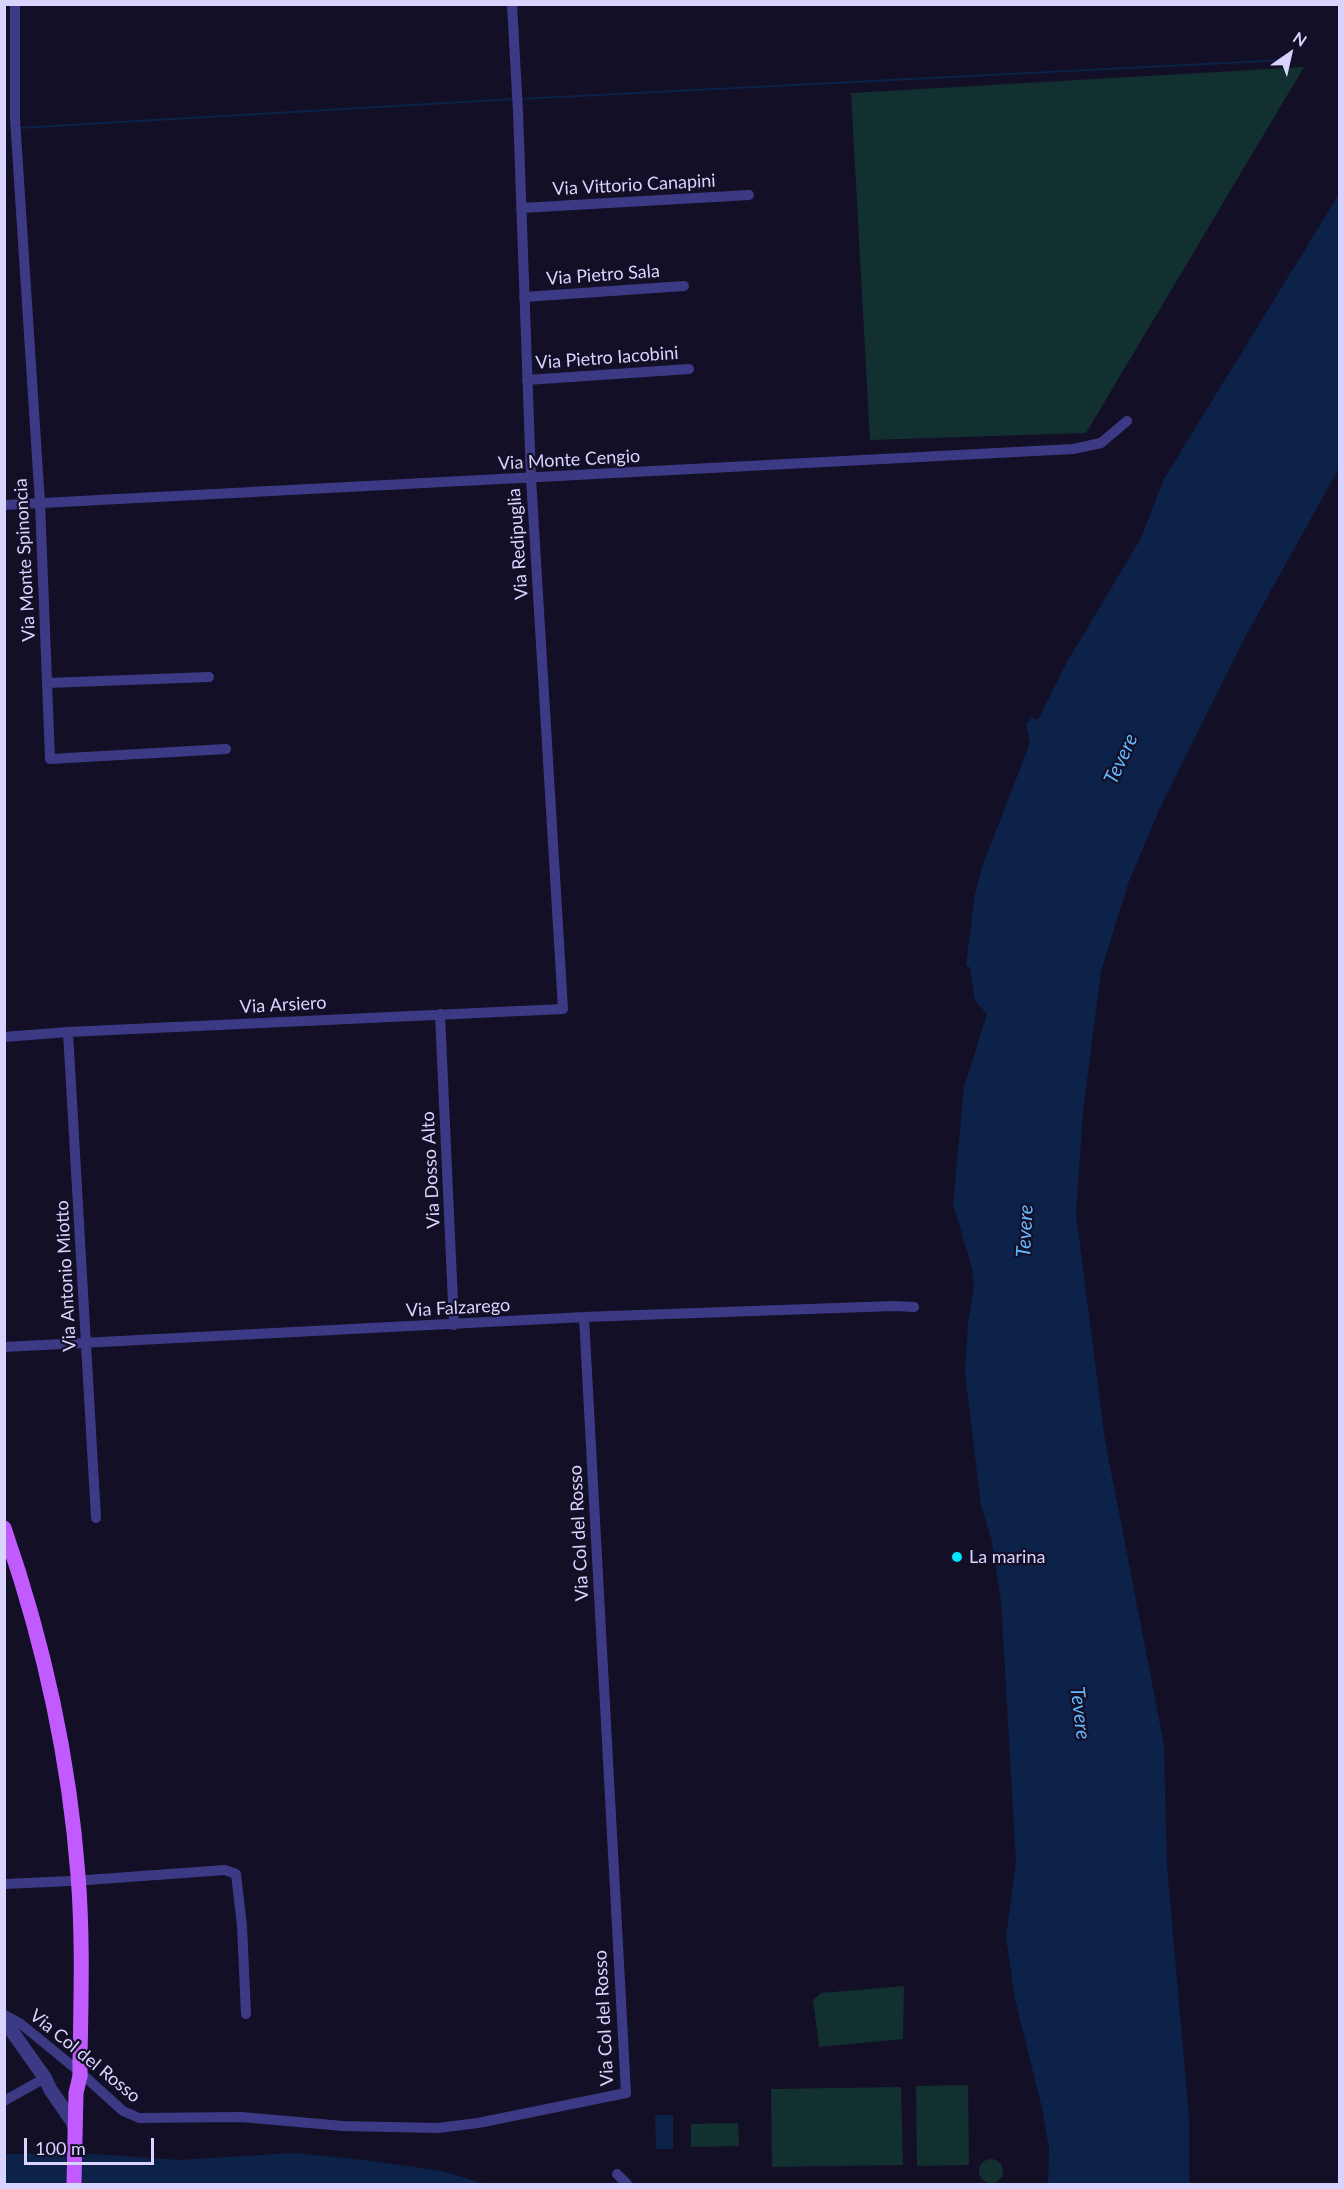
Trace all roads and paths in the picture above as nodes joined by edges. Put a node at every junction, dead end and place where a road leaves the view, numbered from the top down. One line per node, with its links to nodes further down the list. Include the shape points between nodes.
1 (15, 4): 11 (street, Via Monte Spinoncia, via 16,141)
2 (512, 4): 4 (street, Via Redipuglia)
3 (749, 195): 4 (street, Via Vittorio Canapini)
4 (521, 208): 6 (street, Via Redipuglia)
5 (684, 286): 6 (street, Via Pietro Sala)
6 (524, 297): 8 (street, Via Redipuglia)
7 (689, 369): 8 (street, Via Pietro Iacobini)
8 (527, 380): 10 (street, Via Redipuglia)
9 (1127, 421): 10 (street, Via Monte Cengio, via 1101,443 1073,449)
10 (531, 478): 11 (street, Via Monte Cengio); 16 (street, Via Redipuglia)
11 (40, 503): 12 (street, Via Monte Cengio); 14 (street, Via Monte Spinoncia)
12 (4, 505)
13 (209, 676): 14 (street)
14 (47, 683): 15 (street, Via Monte Spinoncia, via 50,759)
15 (226, 749)
16 (563, 1009): 17 (street, Via Arsiero)
17 (440, 1014): 18 (street, Via Arsiero); 22 (street, Via Dosso Alto)
18 (68, 1032): 19 (street, Via Arsiero); 23 (street, Via Antonio Miotto)
19 (4, 1037)
20 (914, 1307): 21 (street, Via Falzarego)
21 (584, 1317): 22 (street, Via Falzarego); 31 (street, Via Col del Rosso, via 626,2093 438,2128 343,2126 241,2117 139,2118 123,2111 21,2024)
22 (454, 1325): 23 (street, Via Falzarego)
23 (86, 1341): 24 (street, Via Falzarego); 25 (street, Via Antonio Miotto)
24 (4, 1347)
25 (96, 1518)
26 (4, 1528): 34 (main road, via 23,1581 45,1665 72,1810 81,1929 80,2069)
27 (87, 1880): 30 (street, via 225,1870 236,1874)
28 (71, 1881): 29 (street)
29 (4, 1884)
30 (246, 2014)
31 (4, 2015)
32 (4, 2020): 33 (street)
33 (45, 2078): 34 (street, via 63,2090); 35 (street); 36 (street)
34 (76, 2092): 36 (main road)
35 (4, 2102)
36 (75, 2130): 38 (main road)
37 (617, 2174): 39 (street)
38 (74, 2184)
39 (627, 2184)

